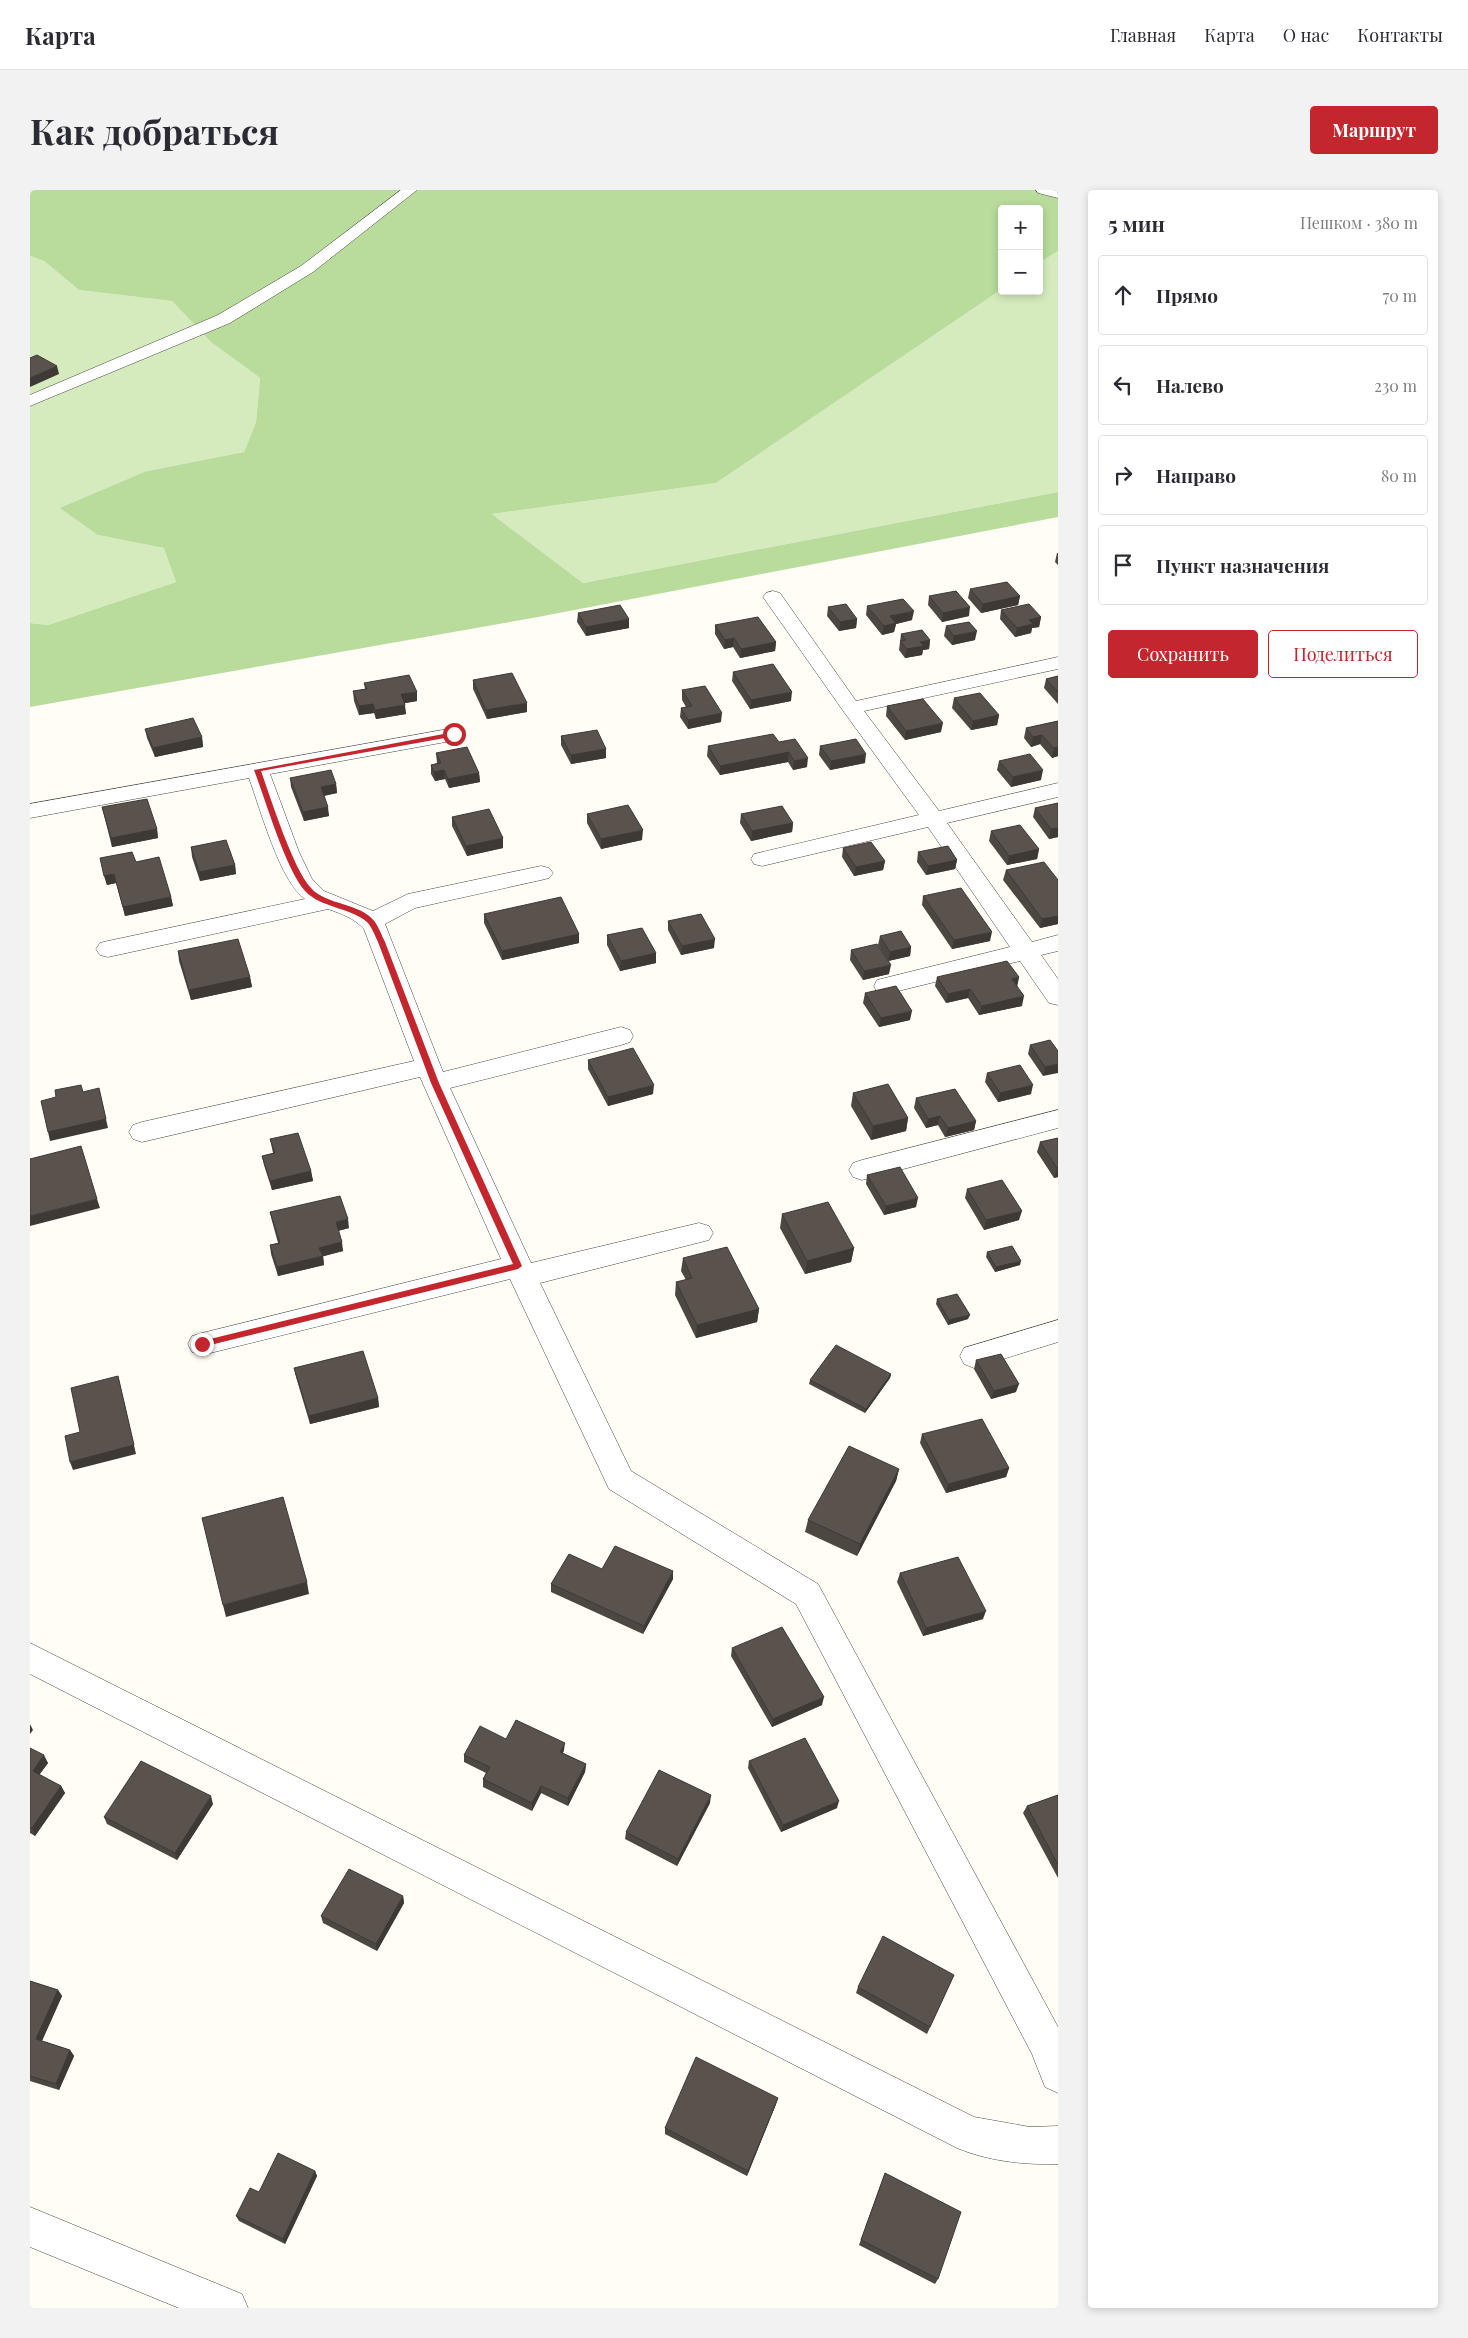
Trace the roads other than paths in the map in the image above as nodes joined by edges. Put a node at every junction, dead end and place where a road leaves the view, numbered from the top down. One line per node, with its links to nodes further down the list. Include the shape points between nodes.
1 (410, 190): 4 (street, via 307,269 224,319)
2 (1043, 190): 3 (street)
3 (1058, 193)
4 (30, 401)
5 (773, 597): 7 (street)
6 (1058, 663): 7 (street)
7 (850, 708): 12 (street)
8 (454, 734): 9 (street)
9 (257, 770): 11 (street); 15 (street, via 295,869 308,890)
10 (1058, 790): 12 (street)
11 (30, 811)
12 (934, 820): 13 (street); 19 (street)
13 (762, 859)
14 (541, 873): 16 (street, via 408,902)
15 (328, 902): 16 (street, via 354,910); 18 (street)
16 (371, 922): 23 (street, via 382,942)
17 (1058, 943): 19 (street)
18 (108, 949)
19 (1025, 951): 20 (street); 21 (street)
20 (886, 986)
21 (1058, 997)
22 (622, 1036): 23 (street)
23 (432, 1075): 25 (street); 28 (street)
24 (1058, 1119): 26 (street)
25 (142, 1132)
26 (862, 1170)
27 (699, 1233): 28 (street)
28 (520, 1271): 30 (street); 33 (street, via 620,1480 806,1594 1048,2046)
29 (1058, 1331): 31 (street)
30 (202, 1344)
31 (974, 1356)
32 (30, 1658): 34 (street, via 970,2135 1030,2146)
33 (1058, 2074)
34 (1058, 2145)
35 (30, 2227): 36 (street)
36 (228, 2308)

